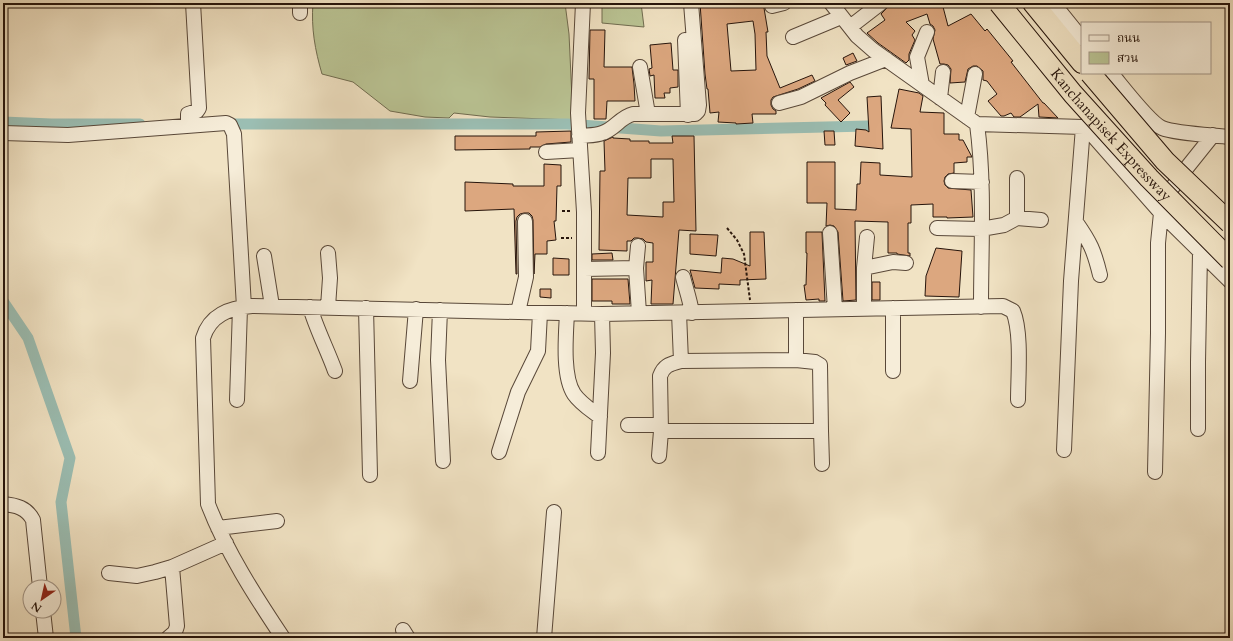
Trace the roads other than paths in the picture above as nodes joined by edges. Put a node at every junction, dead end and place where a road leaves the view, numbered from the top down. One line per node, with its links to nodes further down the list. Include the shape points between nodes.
1 (193, 3): 25 (street, via 199,108 188,114)
2 (583, 3): 29 (street)
3 (831, 3): 9 (street)
4 (881, 3): 9 (street)
5 (999, 3): 50 (highway, Kanchanapisek Expressway, bridge, via 1072,94 1149,178)
6 (1033, 3): 14 (highway, Kanchanapisek Expressway)
7 (1053, 3): 12 (street)
8 (687, 9): 23 (street, via 698,111 688,115)
9 (845, 22): 11 (street); 13 (street, via 857,36)
10 (928, 32): 20 (street, via 917,57)
11 (793, 37)
12 (1081, 38)
13 (886, 59): 20 (street); 22 (street, via 801,97)
14 (1081, 62)
15 (640, 67): 23 (street)
16 (944, 72): 21 (street)
17 (975, 74): 24 (street)
18 (1091, 74): 41 (highway, Kanchanapisek Expressway, bridge, via 1165,161)
19 (1112, 74): 28 (street, via 1147,115 1162,128)
20 (922, 84): 21 (street)
21 (940, 98): 24 (street)
22 (779, 103)
23 (648, 114): 29 (street, via 626,115 602,134)
24 (972, 120): 26 (street); 35 (street, via 981,152)
25 (188, 126): 27 (street, via 68,135); 59 (street, via 226,123 230,125 234,134)
26 (1083, 127): 36 (street); 40 (street)
27 (3, 133)
28 (1213, 135): 30 (street); 36 (street, via 1185,170)
29 (579, 136): 31 (street)
30 (1230, 137)
31 (580, 150): 32 (street); 54 (street)
32 (546, 152)
33 (1017, 178): 37 (street)
34 (952, 181): 35 (street)
35 (982, 182): 43 (street)
36 (1160, 211): 48 (street); 95 (street)
37 (1017, 218): 38 (street); 43 (street, via 1004,225)
38 (1040, 220)
39 (526, 221): 70 (street, via 526,277)
40 (1076, 222): 55 (street, via 1090,242); 89 (street)
41 (1230, 223)
42 (937, 228): 43 (street)
43 (981, 229): 62 (street)
44 (830, 233): 66 (street)
45 (867, 237): 53 (street)
46 (638, 246): 52 (street)
47 (328, 253): 61 (street)
48 (1200, 253): 57 (street); 87 (street)
49 (264, 256): 58 (street)
50 (1230, 260)
51 (906, 263): 53 (street, via 893,262)
52 (636, 268): 54 (street); 76 (street)
53 (864, 268): 67 (street)
54 (584, 269): 73 (street)
55 (1100, 274)
56 (683, 277): 74 (street, via 689,297)
57 (1230, 281)
58 (272, 306): 59 (street); 60 (street)
59 (242, 307): 82 (street); 100 (street, via 216,317 209,323 203,338 208,504)
60 (310, 307): 61 (street); 79 (street)
61 (328, 307): 63 (street)
62 (981, 307): 64 (street); 83 (street, via 1003,306 1013,311 1016,318)
63 (366, 308): 65 (street); 96 (street)
64 (893, 308): 67 (street); 80 (street)
65 (416, 309): 68 (street); 81 (street)
66 (835, 309): 67 (street); 69 (street)
67 (864, 309)
68 (440, 310): 70 (street); 93 (street, via 438,360)
69 (796, 310): 74 (street); 77 (street)
70 (518, 312): 71 (street)
71 (540, 313): 72 (street); 90 (street, via 538,351 518,392)
72 (567, 313): 73 (street); 84 (street, via 566,344 570,385 581,402)
73 (584, 313): 75 (street)
74 (686, 313): 76 (street); 78 (street)
75 (602, 314): 76 (street); 84 (street)
76 (639, 314)
77 (796, 360): 78 (street); 88 (street, via 820,365)
78 (681, 361): 86 (street, via 669,364 660,376)
79 (335, 371)
80 (893, 371)
81 (410, 381)
82 (237, 400)
83 (1018, 400)
84 (600, 417): 91 (street)
85 (628, 425): 86 (street)
86 (661, 428): 88 (street); 92 (street)
87 (1198, 429)
88 (821, 431): 94 (street)
89 (1064, 450)
90 (499, 452)
91 (598, 453)
92 (659, 456)
93 (443, 461)
94 (822, 464)
95 (1155, 472)
96 (370, 475)
97 (3, 504): 104 (street, via 15,505 30,513 33,520)
98 (554, 512): 109 (street)
99 (277, 521): 100 (street)
100 (218, 528): 101 (street)
101 (226, 544): 102 (street); 108 (street)
102 (172, 567): 103 (street, via 137,576); 107 (street, via 177,626)
103 (109, 573)
104 (39, 579)
105 (44, 619): 106 (street)
106 (46, 638)
107 (168, 638)
108 (283, 638)
109 (544, 638)

